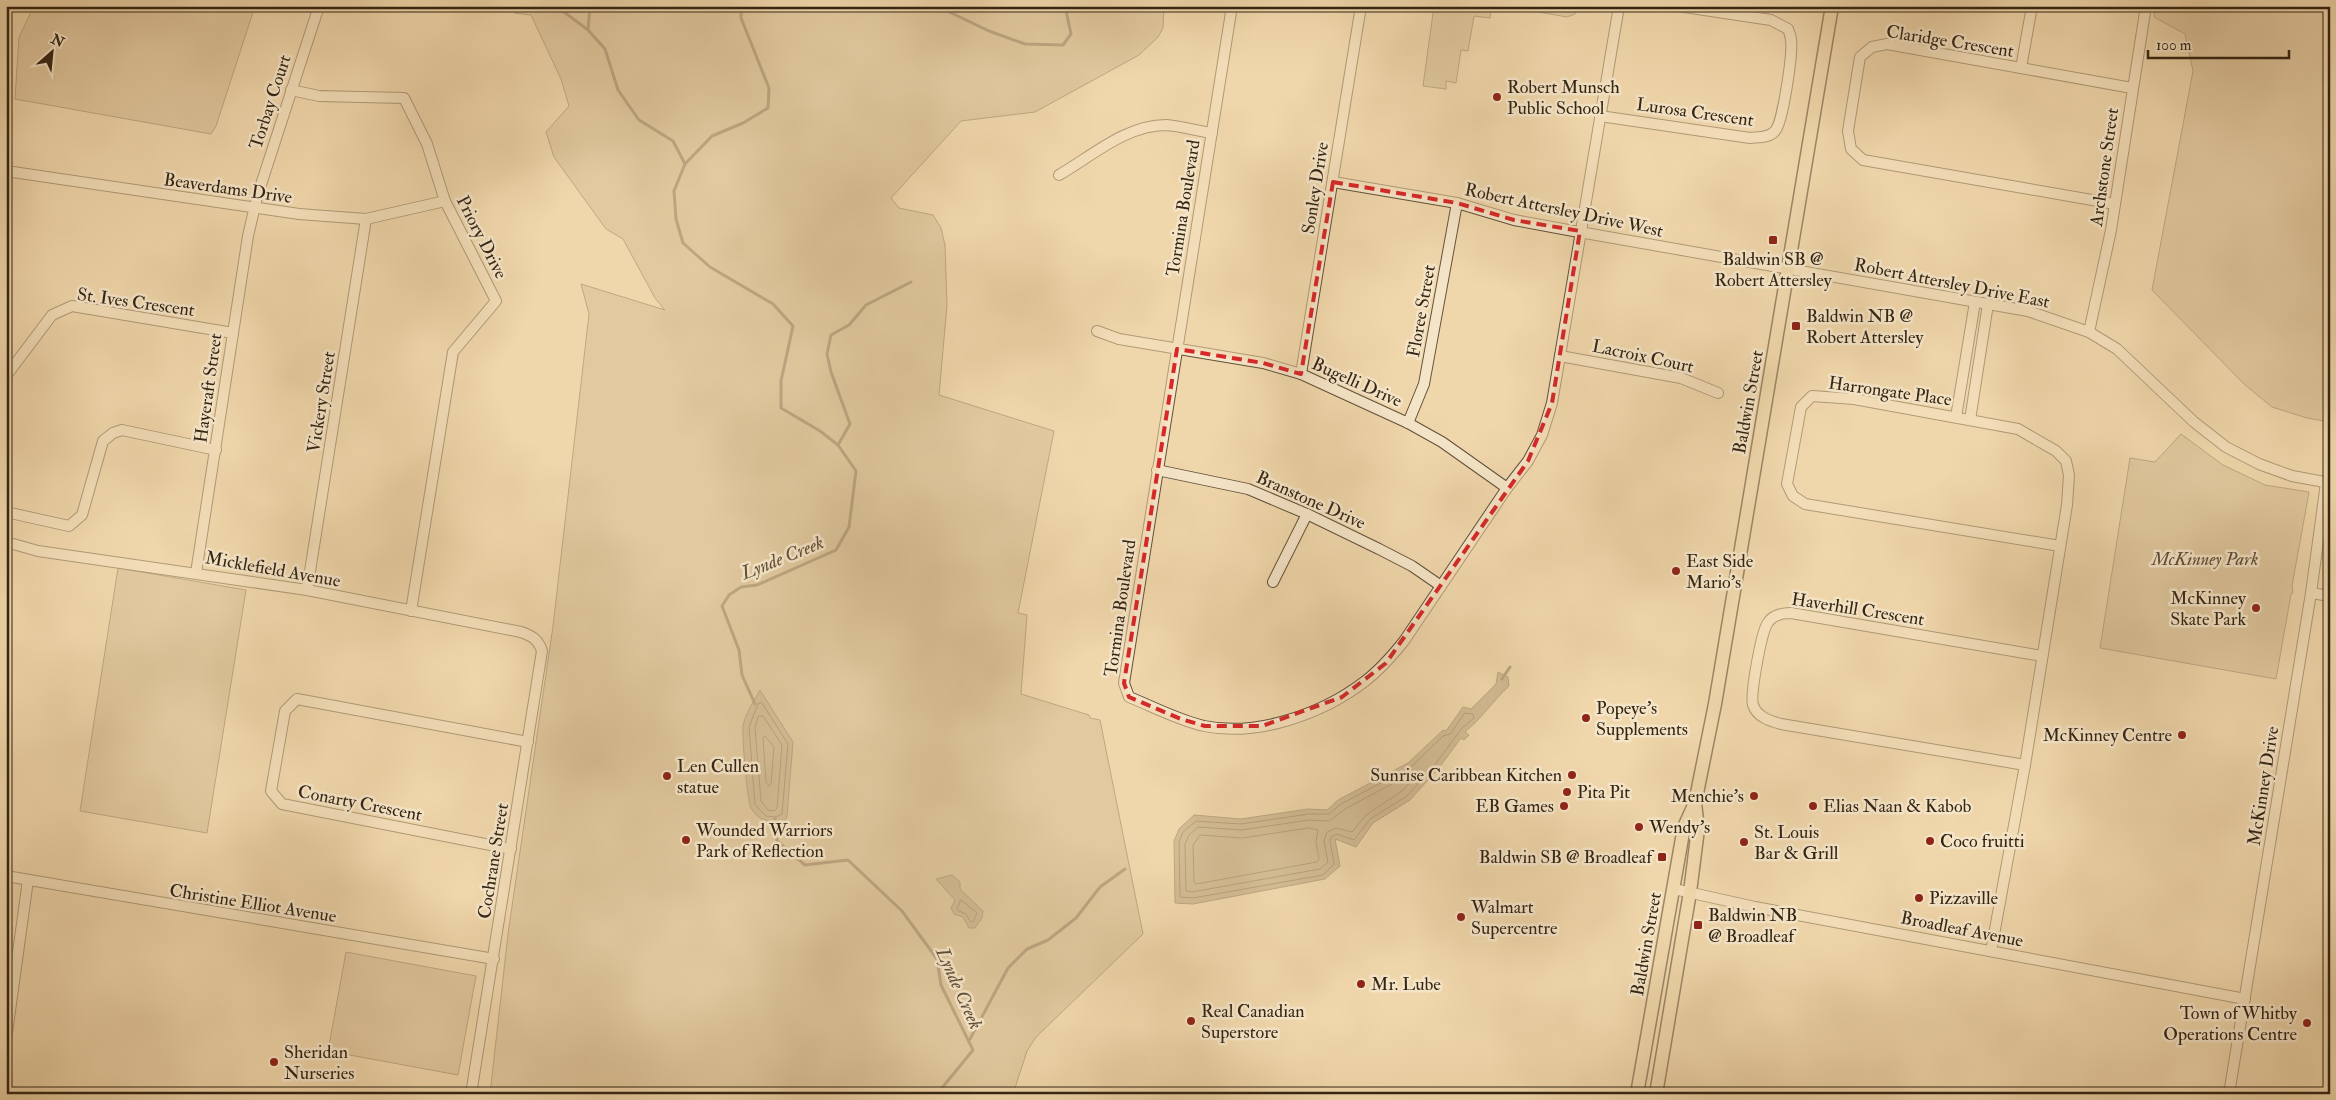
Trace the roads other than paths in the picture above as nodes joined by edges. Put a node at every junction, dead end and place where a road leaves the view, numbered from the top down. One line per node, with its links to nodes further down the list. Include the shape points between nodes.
1 (319, 6): 11 (street, Torbay Court)
2 (1232, 6): 13 (street, Tormina Boulevard)
3 (1361, 6): 16 (street, Sonley Drive)
4 (1619, 6): 12 (street, Tormina Boulevard)
5 (1678, 6): 12 (street, Lurosa Crescent, via 1771,20 1788,29 1792,41 1780,125 1766,137 1750,138)
6 (1832, 6): 23 (main road, Baldwin Street)
7 (2032, 6): 9 (street)
8 (2146, 6): 10 (street, Archstone Street)
9 (2021, 68): 10 (street, Claridge Crescent); 19 (street, Claridge Crescent, via 1887,44 1872,47 1860,57 1848,131 1851,149 1863,160)
10 (2132, 88): 19 (street, Archstone Street)
11 (292, 90): 17 (street, Priory Drive, via 320,96 404,98 427,144); 20 (street, Torbay Court)
12 (1600, 116): 22 (street, Tormina Boulevard)
13 (1212, 133): 15 (street, via 1166,126 1137,130); 29 (street, Tormina Boulevard)
14 (6, 171): 20 (street, Beaverdams Drive)
15 (1059, 175)
16 (1333, 182): 18 (street, Robert Attersley Drive West); 31 (street, Sonley Drive)
17 (444, 201): 21 (street, Beaverdams Drive); 51 (street, Priory Drive, via 496,301 452,352)
18 (1457, 203): 22 (street, Robert Attersley Drive West, via 1514,220); 36 (street, Floree Street, via 1424,384)
19 (2115, 204): 27 (street, Archstone Street)
20 (255, 209): 21 (street, Beaverdams Drive); 28 (street, Hayeraft Street)
21 (366, 219): 48 (street, Vickery Street)
22 (1580, 231): 23 (street, Robert Attersley Drive West); 30 (street, Tormina Boulevard)
23 (1788, 270): 24 (street, Robert Attersley Drive East); 56 (main road, Baldwin Street, via 1715,704)
24 (1975, 302): 25 (street, Robert Attersley Drive East); 34 (street)
25 (1988, 304): 27 (street, Robert Attersley Drive East, via 2028,311); 35 (street)
26 (1097, 331): 29 (street, Bugelli Drive, via 1119,339)
27 (2089, 332): 39 (street, Robert Attersley Drive East, via 2117,349 2194,422 2226,447 2292,476)
28 (233, 333): 32 (street, St. Ives Crescent, via 72,306 52,315); 37 (street, Hayeraft Street)
29 (1177, 349): 31 (street, Bugelli Drive, via 1262,363); 38 (street, Tormina Boulevard)
30 (1560, 356): 33 (street, Lacroix Court, via 1681,378); 40 (street, Tormina Boulevard, via 1552,403 1542,435 1528,461)
31 (1302, 374): 36 (street, Bugelli Drive)
32 (6, 376)
33 (1718, 393)
34 (1956, 417): 35 (street, Harrongate Place); 44 (street, Harrongate Place, via 1854,398 1812,396 1801,407 1787,484 1793,496 1805,504)
35 (1970, 420): 44 (street, Harrongate Place, via 2018,429 2056,451 2066,461 2070,475)
36 (1408, 423): 40 (street, Bugelli Drive, via 1442,442)
37 (216, 450): 41 (street, via 122,430 103,441 82,515 69,526); 45 (street, Hayeraft Street)
38 (1157, 470): 42 (street, Branstone Drive, via 1248,489); 47 (street, Tormina Boulevard, via 1124,683 1130,696 1181,720 1205,726 1262,726 1342,697 1386,663)
39 (2328, 483): 49 (street, McKinney Drive)
40 (1507, 488): 47 (street, Tormina Boulevard)
41 (6, 512)
42 (1306, 514): 46 (street); 47 (street, Branstone Drive, via 1412,566)
43 (6, 542): 45 (street, Micklefield Avenue, via 38,551)
44 (2060, 546): 53 (street, Harrongate Place)
45 (196, 572): 48 (street, Micklefield Avenue)
46 (1273, 582)
47 (1442, 586)
48 (307, 590): 51 (street, Micklefield Avenue)
49 (2311, 593): 50 (street); 65 (street, McKinney Drive)
50 (2330, 596)
51 (411, 611): 52 (street, Micklefield Avenue)
52 (533, 637): 54 (street, Cochrane Street, via 542,651)
53 (2042, 656): 55 (street, Harrongate Place); 55 (street, Haverhill Crescent, via 1791,613 1779,614 1767,624 1752,690 1753,706 1763,718 1781,724)
54 (528, 742): 57 (street, Cochrane Street); 57 (street, Conarty Crescent, via 297,700 285,711 271,791 282,804)
55 (2025, 765): 62 (street, Harrongate Place)
56 (1695, 803): 60 (main road, Baldwin Street, via 1684,827); 61 (main road, Baldwin Street, via 1698,829)
57 (511, 848): 63 (street, Cochrane Street)
58 (6, 876): 59 (street, Christine Elliot Avenue)
59 (28, 880): 63 (street, Christine Elliot Avenue); 64 (street)
60 (1674, 889): 61 (street, Broadleaf Avenue); 68 (main road, Baldwin Street)
61 (1690, 892): 62 (street, Broadleaf Avenue); 69 (main road, Baldwin Street)
62 (1991, 951): 65 (street, Broadleaf Avenue)
63 (494, 959): 67 (street, Cochrane Street)
64 (9, 998): 66 (street)
65 (2245, 999): 70 (street, McKinney Drive)
66 (6, 1040)
67 (471, 1094)
68 (1637, 1094)
69 (1656, 1094)
70 (2229, 1094)

